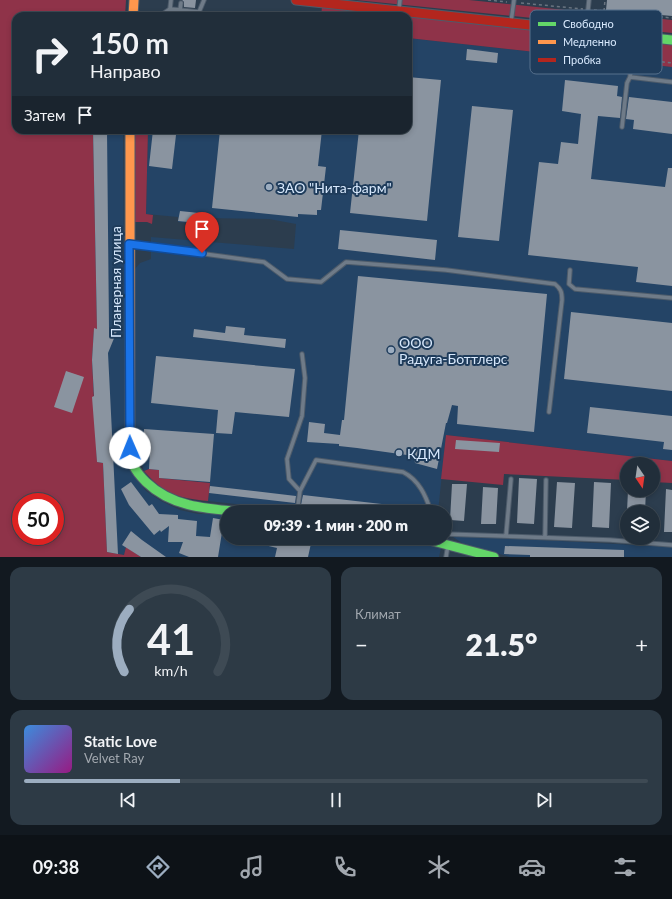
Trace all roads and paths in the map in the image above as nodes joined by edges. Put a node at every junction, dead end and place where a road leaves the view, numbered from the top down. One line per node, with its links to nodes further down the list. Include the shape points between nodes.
1 (134, 0): 21 (main road)
2 (171, 0): 16 (lane)
3 (204, 0): 17 (lane, via 199,12)
4 (296, 0): 11 (main road)
5 (400, 0): 18 (lane)
6 (488, 0): 7 (path)
7 (497, 0): 12 (path)
8 (534, 0): 15 (path)
9 (590, 0): 19 (lane)
10 (605, 0): 20 (path)
11 (306, 1): 13 (main road)
12 (514, 1): 15 (path); 25 (lane)
13 (334, 2): 18 (main road)
14 (180, 3): 17 (lane)
15 (534, 4): 19 (path)
16 (170, 9): 17 (lane); 22 (lane)
17 (180, 10)
18 (399, 10): 25 (main road)
19 (588, 10)
20 (604, 10)
21 (133, 12)
22 (166, 12)
23 (662, 17): 24 (path)
24 (672, 18)
25 (511, 23): 26 (main road)
26 (530, 25)
27 (662, 39): 28 (main road)
28 (672, 40)
29 (662, 62): 30 (path)
30 (672, 63)
31 (630, 74): 32 (lane)
32 (630, 77): 33 (lane); 34 (lane, via 627,83)
33 (672, 82)
34 (622, 127)
35 (130, 134): 36 (main road, Планерная улица)
36 (129, 244): 40 (lane, via 264,262 287,279 321,282 346,262 446,270 555,284 560,288 562,300); 46 (main road, Планерная улица, via 130,433 134,467 149,486 163,496 181,504)
37 (570, 270): 38 (lane, via 569,284 575,289)
38 (672, 298)
39 (302, 354): 43 (lane, via 306,378 302,416 287,459 289,479)
40 (549, 412)
41 (511, 479): 48 (lane)
42 (546, 480): 49 (lane)
43 (300, 491): 44 (lane); 45 (lane, via 316,460 403,472 411,476)
44 (298, 505)
45 (428, 505)
46 (220, 510)
47 (452, 534): 48 (lane)
48 (506, 536): 49 (lane)
49 (545, 538): 52 (lane)
50 (448, 545): 53 (lane)
51 (452, 545): 54 (main road)
52 (672, 545)
53 (446, 557)
54 (494, 557)

